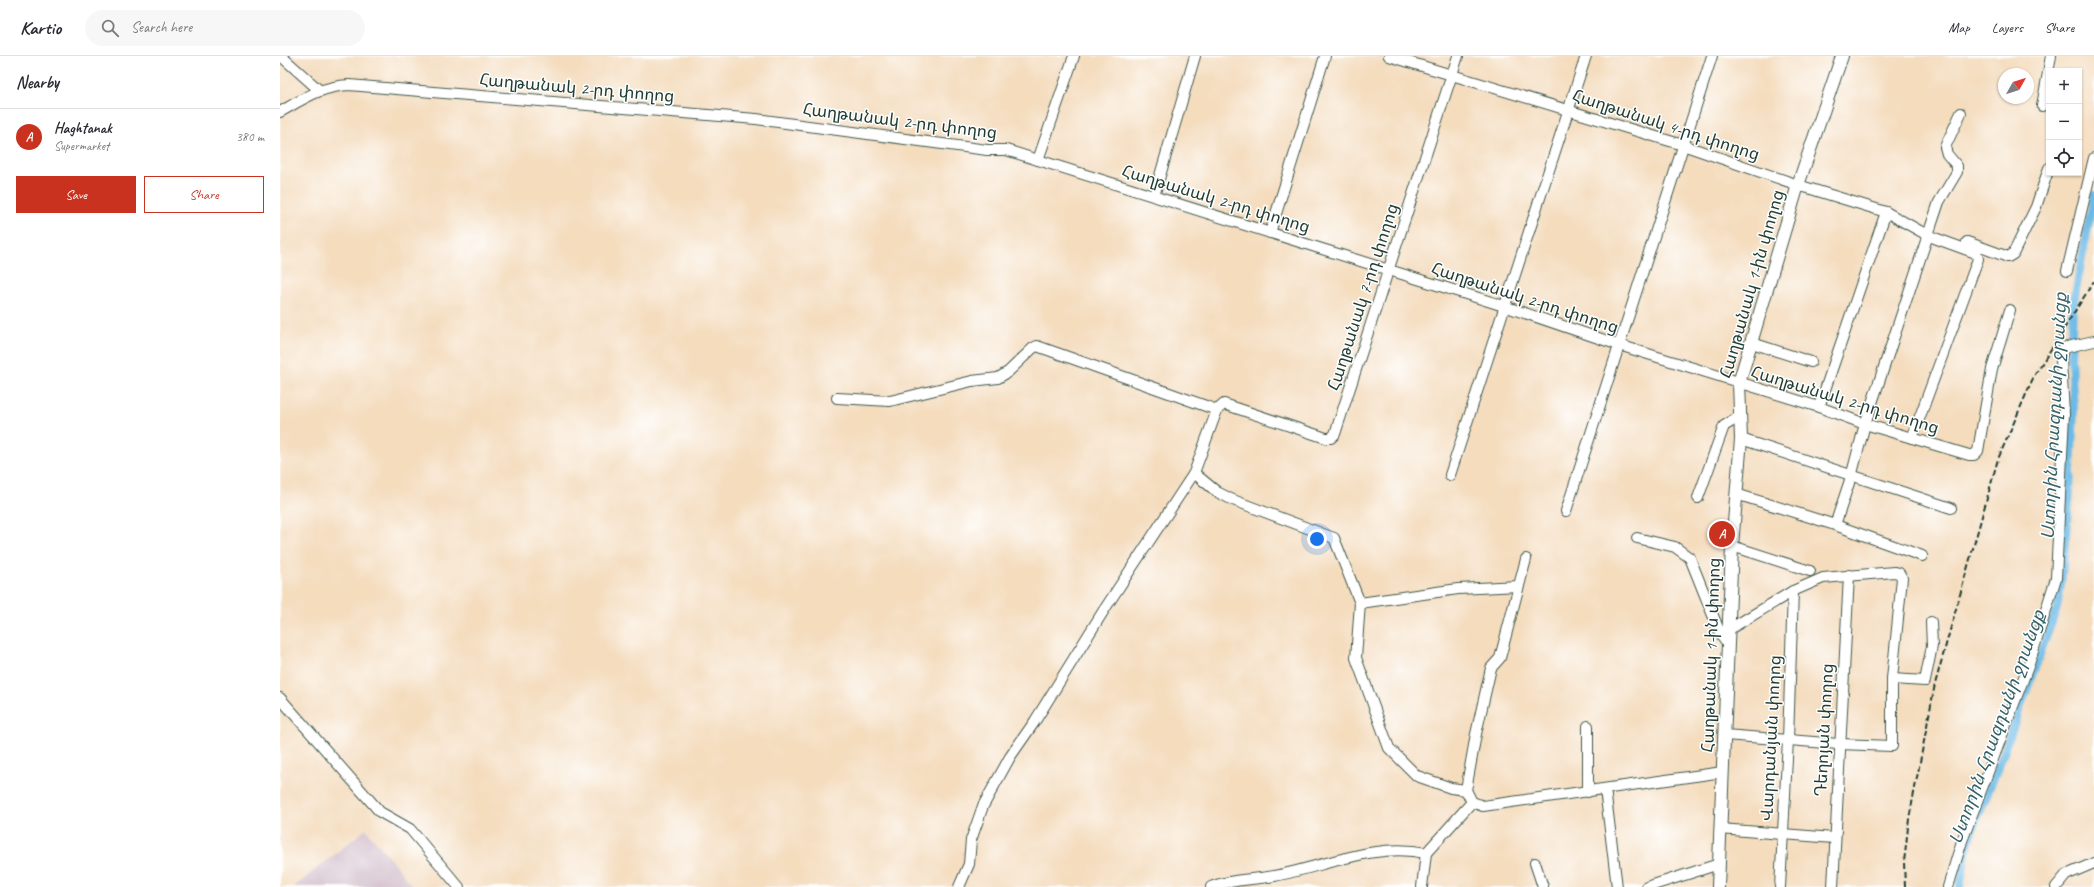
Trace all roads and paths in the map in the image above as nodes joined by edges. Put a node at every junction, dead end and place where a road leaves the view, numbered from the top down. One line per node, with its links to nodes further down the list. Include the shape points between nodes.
1 (281, 56): 12 (street)
2 (1074, 56): 19 (street)
3 (1195, 56): 22 (street)
4 (1325, 56): 24 (street)
5 (1389, 56): 11 (street, Հաղթանակ 4-րդ փողոց)
6 (1458, 56): 11 (street, Հաղթանակ 7-րդ փողոց)
7 (1586, 56): 14 (street)
8 (1712, 56): 17 (street)
9 (1842, 56): 21 (main road, Հաղթանակ 1-ին փողոց)
10 (2052, 56): 13 (street)
11 (1452, 75): 14 (street, Հաղթանակ 4-րդ փողոց); 26 (street, Հաղթանակ 7-րդ փողոց)
12 (319, 90): 15 (street, Հաղթանակ 2-րդ փողոց); 19 (street, Հաղթանակ 2-րդ փողոց, via 349,85 756,119 987,150 1006,150)
13 (2042, 106)
14 (1568, 110): 17 (street, Հաղթանակ 4-րդ փողոց); 28 (street)
15 (280, 112)
16 (1961, 113): 25 (street, via 1945,147 1957,172 1939,202)
17 (1683, 145): 21 (street, Հաղթանակ 4-րդ փողոց); 32 (street)
18 (2094, 158): 27 (street)
19 (1038, 160): 22 (street, Հաղթանակ 2-րդ փողոց)
20 (2046, 176): 25 (street, via 2036,208 2016,250 2010,256)
21 (1798, 185): 23 (street, Հաղթանակ 4-րդ փողոց); 31 (main road, Հաղթանակ 1-ին փողոց)
22 (1154, 196): 24 (street, Հաղթանակ 2-րդ փողոց)
23 (1886, 212): 25 (street, Հաղթանակ 4-րդ փողոց); 37 (street)
24 (1270, 233): 26 (street, Հաղթանակ 2-րդ փողոց)
25 (1930, 233): 39 (street); 40 (street, via 1976,253 1978,259)
26 (1389, 270): 28 (street, Հաղթանակ 2-րդ փողոց); 36 (street, Հաղթանակ 7-րդ փողոց, via 1335,434 1331,438)
27 (2067, 271)
28 (1504, 306): 32 (street, Հաղթանակ 2-րդ փողոց); 43 (street)
29 (2010, 310): 40 (street, Հաղթանակ 2-րդ փողոց, via 1992,369 1978,451 1974,455 1969,455)
30 (2094, 341): 91 (street, via 2063,348 2061,360 2064,414 2056,578 2029,664 1962,841)
31 (1752, 343): 33 (street); 34 (main road, Հաղթանակ 1-ին փողոց)
32 (1619, 345): 34 (street, Հաղթանակ 2-րդ փողոց); 48 (street)
33 (1811, 362)
34 (1739, 383): 37 (street, Հաղթանակ 2-րդ փողոց); 38 (main road, Հաղթանակ 1-ին փողոց)
35 (837, 398): 36 (street, via 890,401 972,381 998,378 1037,346)
36 (1220, 407): 42 (street)
37 (1819, 407): 39 (street, Հաղթանակ 2-րդ փողոց)
38 (1739, 417): 41 (main road, Հաղթանակ 1-ին փողոց); 46 (street, via 1724,426)
39 (1865, 424): 40 (street, Հաղթանակ 2-րդ փողոց); 44 (street)
40 (1912, 438)
41 (1741, 439): 44 (street); 45 (main road, Հաղթանակ 1-ին փողոց)
42 (1194, 473): 58 (street, via 1217,492 1233,500 1334,538); 82 (street, via 1010,757 983,806 971,840 968,864)
43 (1450, 475)
44 (1851, 477): 47 (street); 49 (street)
45 (1736, 494): 49 (street); 51 (main road, Հաղթանակ 1-ին փողոց)
46 (1698, 498)
47 (1951, 508)
48 (1566, 511)
49 (1835, 525): 52 (street)
50 (1637, 538): 61 (street, via 1675,547 1690,558 1720,633)
51 (1732, 546): 54 (street); 60 (main road, Հաղթանակ 1-ին փողոց)
52 (1922, 556)
53 (1526, 559): 56 (street)
54 (1810, 571)
55 (1849, 575): 57 (street, via 1823,578); 62 (street, via 1894,572 1902,578); 67 (street, Դեղոյան փողոց)
56 (1519, 586): 58 (street, via 1458,589); 70 (street, via 1500,658 1491,668)
57 (1793, 591): 60 (street); 66 (street, Վարդանյան փողոց)
58 (1360, 603): 70 (street, via 1356,658 1389,748 1417,776 1451,788)
59 (1931, 622): 62 (street, via 1932,646 1925,681)
60 (1728, 630): 61 (main road, Հաղթանակ 1-ին փողոց)
61 (1728, 644): 65 (main road, Հաղթանակ 1-ին փողոց)
62 (1892, 679): 67 (street, via 1892,746)
63 (280, 698): 81 (street, via 380,812 410,829)
64 (1588, 726): 71 (street)
65 (1725, 735): 66 (street); 68 (main road, Հաղթանակ 1-ին փողոց)
66 (1788, 740): 67 (street); 74 (street, Վարդանյան փողոց)
67 (1839, 744): 75 (street, Դեղոյան փողոց)
68 (1723, 772): 69 (street); 73 (main road, Հաղթանակ 1-ին փողոց)
69 (1605, 789): 71 (street); 86 (street)
70 (1466, 790): 72 (street)
71 (1588, 792): 72 (street, via 1483,806)
72 (1472, 802): 76 (street)
73 (1720, 829): 74 (street); 79 (main road, Հաղթանակ 1-ին փողոց)
74 (1782, 835): 75 (street); 89 (street, Վարդանյան փողոց)
75 (1834, 838): 90 (street, Դեղոյան փողոց)
76 (1426, 853): 83 (street, via 1412,850 1386,851); 84 (street)
77 (1535, 863): 85 (street)
78 (2094, 863): 92 (street, via 2066,875)
79 (1719, 864): 80 (street); 88 (main road, Հաղթանակ 1-ին փողոց)
80 (1669, 884): 87 (street)
81 (459, 887)
82 (959, 887)
83 (1211, 887)
84 (1422, 887)
85 (1543, 887)
86 (1617, 887)
87 (1647, 887)
88 (1718, 887)
89 (1780, 887)
90 (1833, 887)
91 (1948, 887)
92 (2056, 887)

